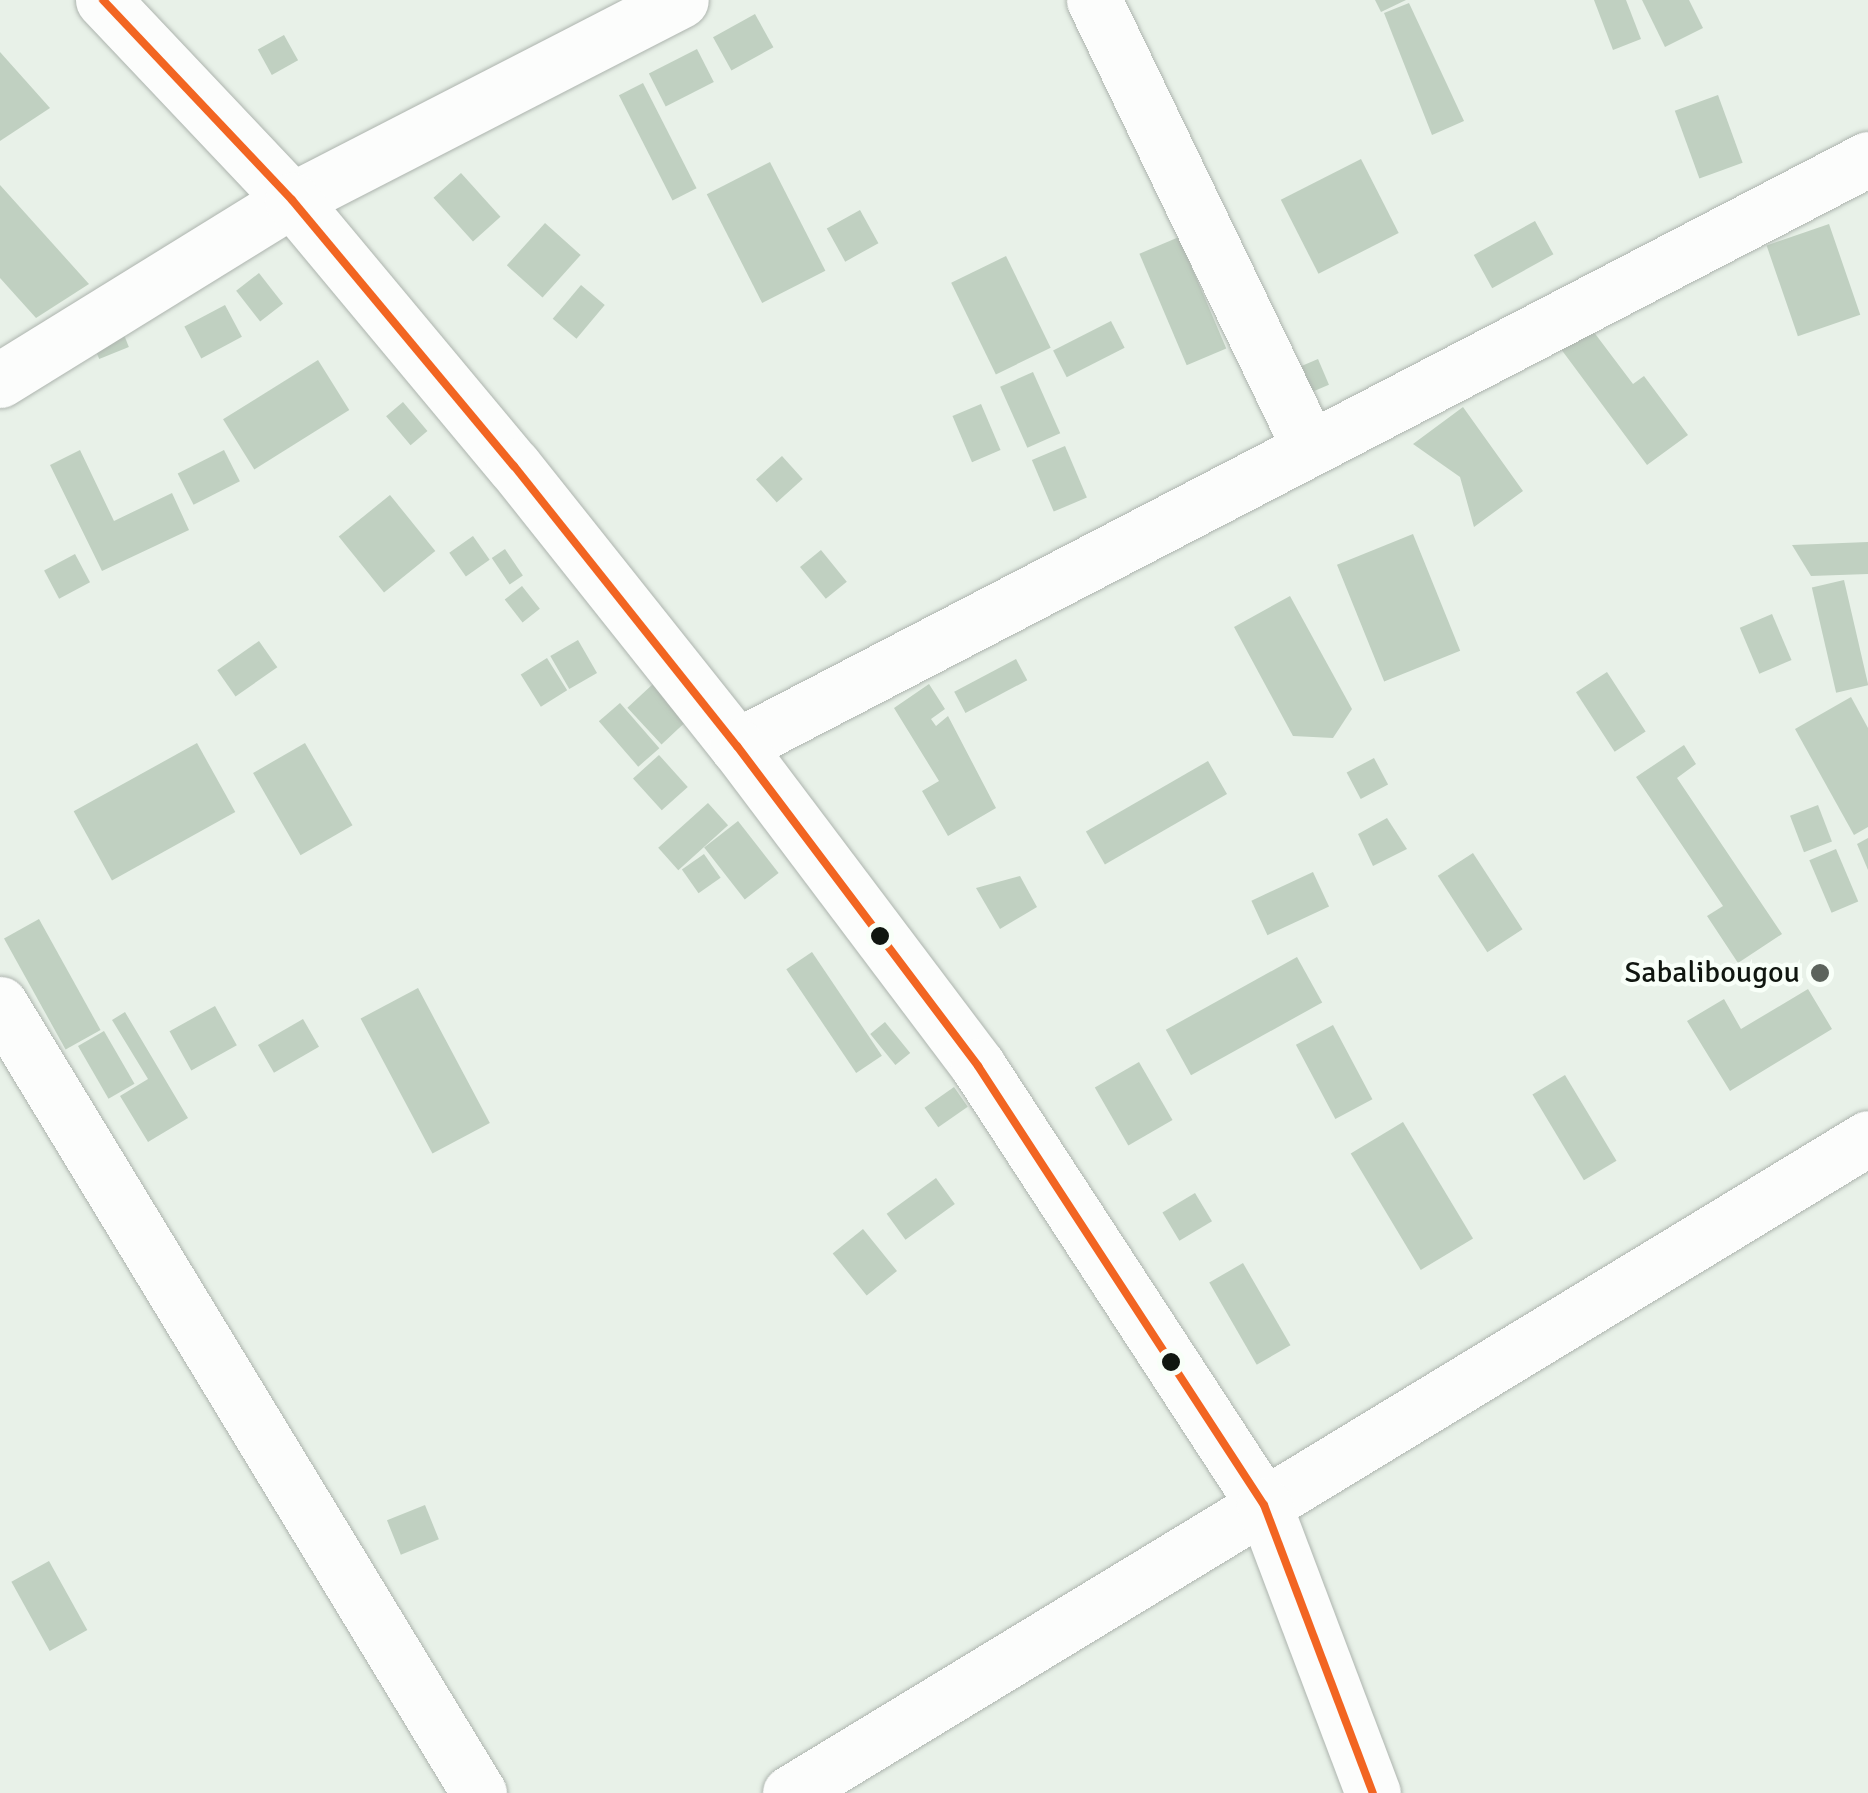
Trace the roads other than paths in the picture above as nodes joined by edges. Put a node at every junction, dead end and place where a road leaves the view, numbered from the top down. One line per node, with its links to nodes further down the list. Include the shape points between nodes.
1 (103, 0): 5 (street)
2 (681, 0): 5 (street)
3 (1094, 0): 7 (street)
4 (1868, 159): 7 (street)
5 (292, 200): 6 (street); 8 (street)
6 (0, 380)
7 (1310, 448): 8 (street)
8 (737, 746): 11 (street, via 978,1066)
9 (0, 1004): 12 (street)
10 (1868, 1138): 11 (street)
11 (1264, 1505): 13 (street); 14 (street)
12 (478, 1793)
13 (790, 1793)
14 (1373, 1793)

